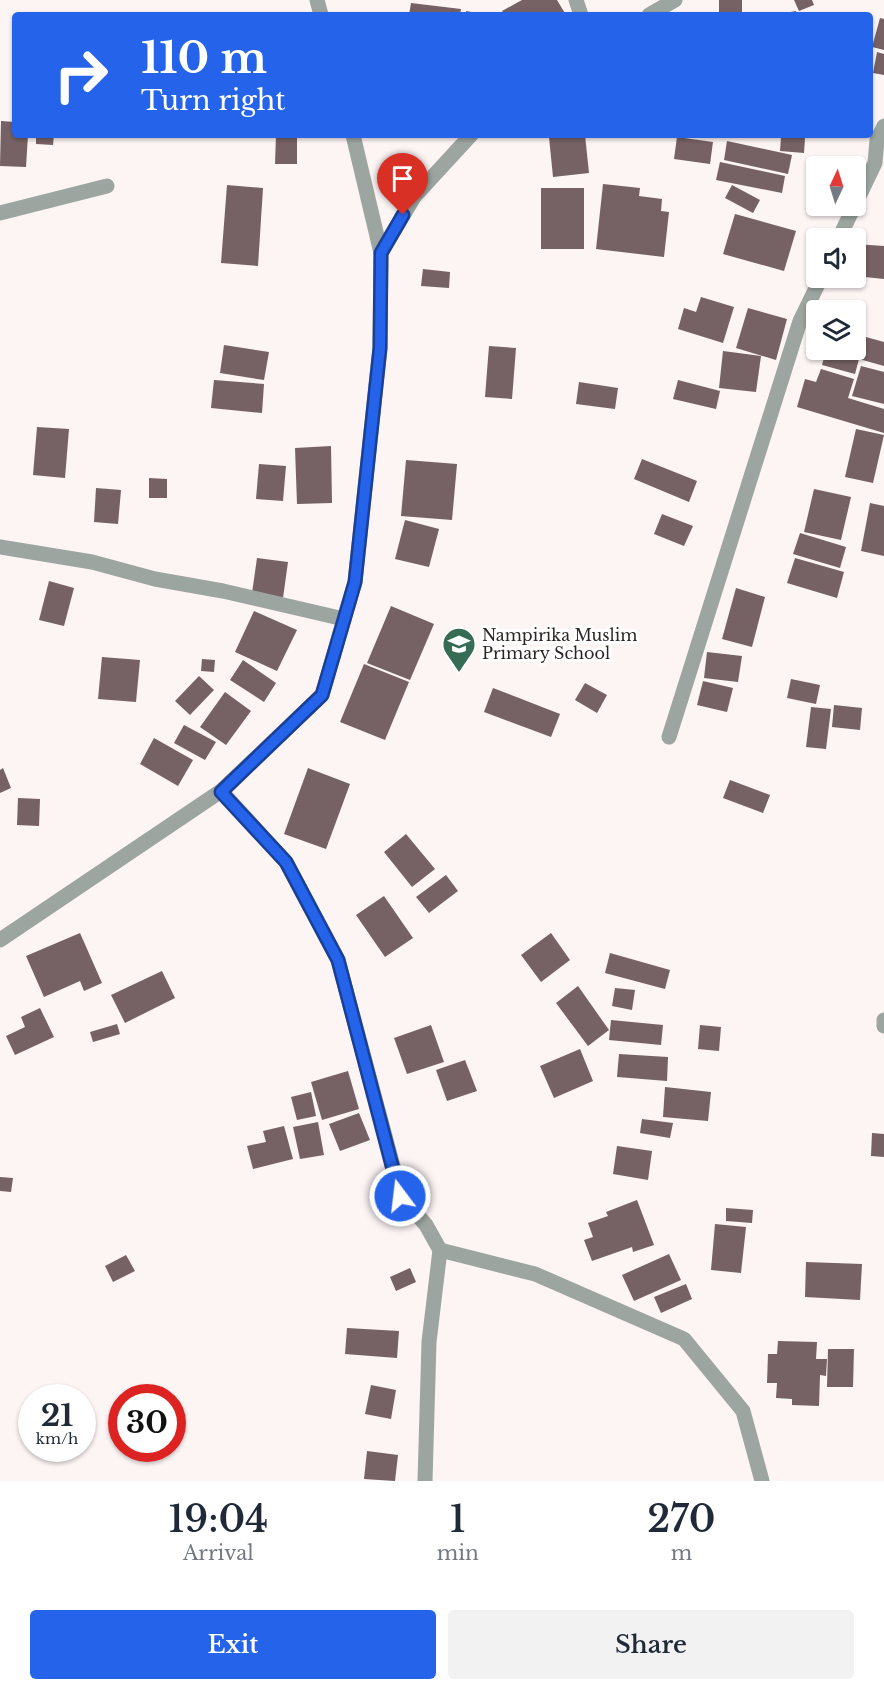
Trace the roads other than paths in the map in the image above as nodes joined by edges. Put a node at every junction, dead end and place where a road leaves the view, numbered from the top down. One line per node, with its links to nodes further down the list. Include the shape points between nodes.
1 (675, 0): 2 (street)
2 (654, 12)
3 (884, 126): 8 (street, via 877,140 875,163)
4 (354, 138): 9 (street)
5 (468, 138): 9 (street, via 414,197)
6 (107, 186): 7 (street)
7 (0, 213)
8 (844, 228)
9 (381, 253): 12 (street, via 380,348 355,582)
10 (816, 288): 13 (street, via 800,321)
11 (0, 547): 12 (street, via 92,562)
12 (344, 619): 14 (street, via 322,695)
13 (669, 737)
14 (221, 792): 15 (street); 18 (street, via 286,862 338,960 400,1196 426,1225)
15 (0, 940)
16 (884, 1020): 17 (street)
17 (884, 1026)
18 (440, 1250): 19 (street, via 429,1342); 20 (street, via 535,1274 684,1339 743,1411)
19 (425, 1481)
20 (762, 1481)

